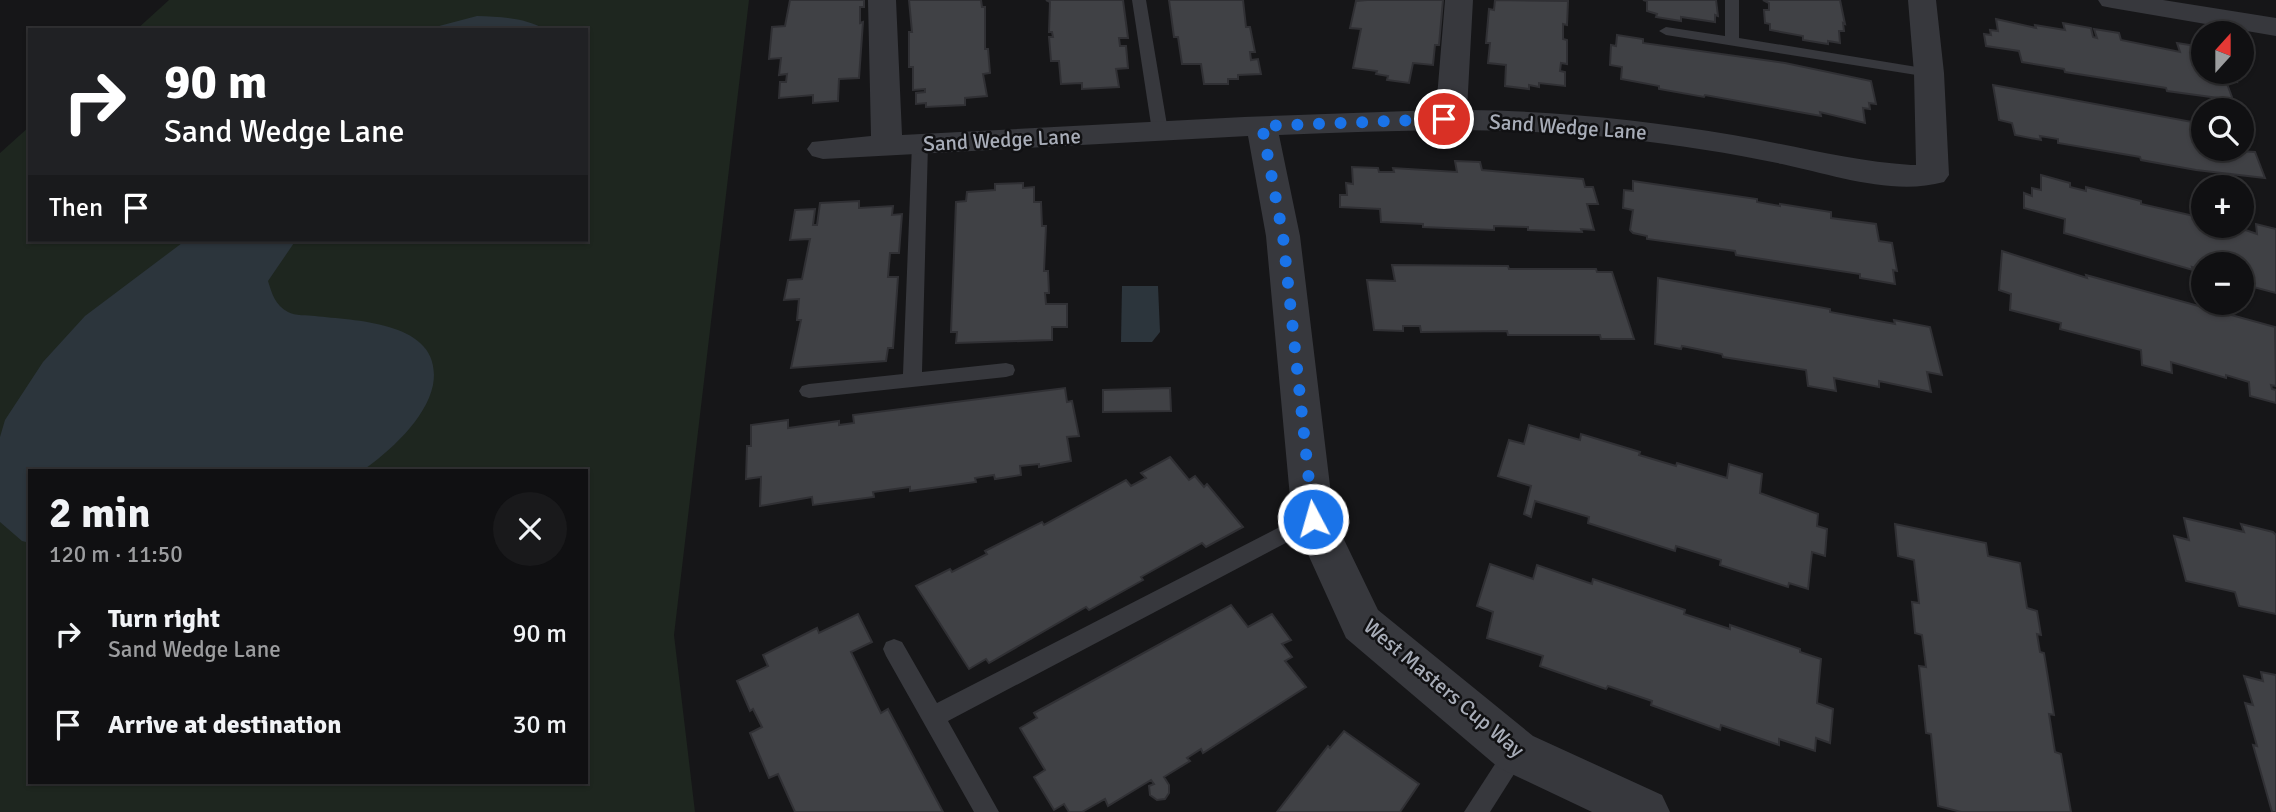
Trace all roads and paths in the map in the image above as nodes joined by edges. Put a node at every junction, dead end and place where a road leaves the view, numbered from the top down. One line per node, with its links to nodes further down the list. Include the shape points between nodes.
1 (882, 0): 15 (street)
2 (1139, 0): 13 (lane)
3 (1459, 0): 11 (street)
4 (1732, 0): 9 (lane)
5 (1922, 0): 10 (street)
6 (2112, 0): 7 (street)
7 (2276, 27)
8 (1666, 31): 9 (lane)
9 (1732, 42): 10 (lane)
10 (1929, 73): 11 (street, Sand Wedge Lane, via 1933,175 1866,171 1651,132)
11 (1451, 120): 12 (street, Sand Wedge Lane)
12 (1262, 126): 13 (street, Sand Wedge Lane); 20 (street, West Masters Cup Way, via 1283,236)
13 (1160, 131): 14 (street, Sand Wedge Lane)
14 (920, 144): 15 (street, Sand Wedge Lane); 18 (lane)
15 (887, 146): 16 (street, Sand Wedge Lane)
16 (823, 149)
17 (1006, 370): 18 (lane)
18 (912, 381): 19 (lane)
19 (809, 391)
20 (1313, 519): 22 (lane); 23 (street, West Masters Cup Way, via 1362,624)
21 (894, 649): 22 (lane)
22 (933, 717): 24 (lane)
23 (1516, 752): 25 (lane); 26 (street, West Masters Cup Way)
24 (987, 812)
25 (1476, 812)
26 (1645, 812)

